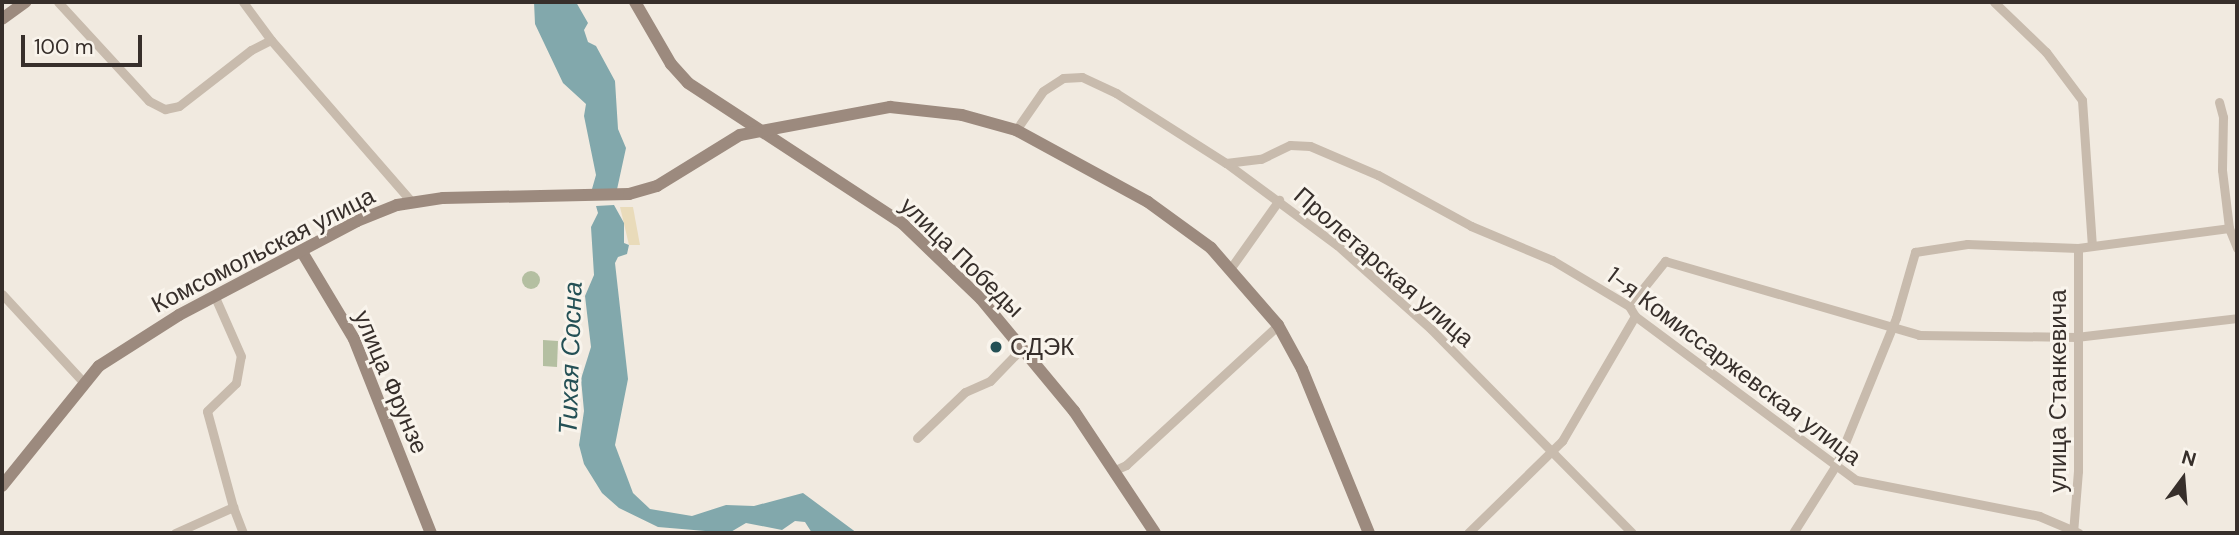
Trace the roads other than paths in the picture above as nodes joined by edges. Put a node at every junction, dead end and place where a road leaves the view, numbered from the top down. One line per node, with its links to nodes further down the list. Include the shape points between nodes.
1 (25, 2): 6 (street)
2 (58, 2): 7 (street, via 149,101 164,109 179,106 251,50)
3 (243, 2): 7 (street)
4 (635, 2): 9 (street, улица Победы, via 671,64 688,83)
5 (1994, 2): 15 (street, via 2046,52 2082,100)
6 (2, 19)
7 (271, 40): 13 (street)
8 (2219, 102): 14 (street)
9 (762, 129): 10 (street, Комсомольская улица, via 890,107 962,115); 13 (street, Комсомольская улица, via 740,135 657,186 629,194); 28 (street, улица Победы, via 902,223 963,280)
10 (1016, 130): 11 (street, Пролетарская улица, via 1043,90 1063,78 1082,77); 19 (street, Комсомольская улица, via 1148,202 1211,248)
11 (1226, 163): 12 (street, Пролетарская улица); 22 (street, 1-я Комиссаржевская улица, via 1261,159 1290,145 1310,146 1378,175 1471,226 1552,260)
12 (1279, 200): 19 (street); 31 (street, Пролетарская улица, via 1431,329)
13 (411, 201): 18 (street, Комсомольская улица, via 357,221)
14 (2229, 228): 15 (street); 17 (street)
15 (2092, 246): 16 (street)
16 (2078, 248): 26 (street, via 1989,244 1915,252 1896,318); 27 (street, улица Станкевича)
17 (2237, 248)
18 (302, 252): 21 (street, Комсомольская улица); 38 (street, улица Фрунзе, via 354,339)
19 (1230, 269): 25 (street, Комсомольская улица)
20 (2, 294): 29 (street)
21 (215, 297): 29 (street, Комсомольская улица, via 123,348); 35 (street, via 241,356 236,383 207,411)
22 (1629, 306): 23 (street, 1-я Комиссаржевская улица); 26 (street, via 1665,261)
23 (1635, 316): 31 (street); 32 (street, 1-я Комиссаржевская улица)
24 (2237, 318): 27 (street)
25 (1278, 325): 33 (street, via 1126,466); 40 (street, Комсомольская улица, via 1302,369)
26 (1888, 328): 27 (street, via 1919,335); 32 (street)
27 (2076, 337): 44 (street, улица Станкевича)
28 (1023, 347): 30 (street, via 990,381 965,391); 33 (street, улица Победы)
29 (84, 383): 34 (street, Комсомольская улица)
30 (917, 438)
31 (1554, 451): 41 (street); 42 (street, Пролетарская улица)
32 (1836, 465): 43 (street); 44 (street, 1-я Комиссаржевская улица, via 1856,480 2039,516)
33 (1115, 470): 39 (street, улица Победы)
34 (2, 486)
35 (233, 508): 36 (street); 37 (street)
36 (175, 533)
37 (243, 533)
38 (431, 533)
39 (1156, 533)
40 (1369, 533)
41 (1468, 533)
42 (1632, 533)
43 (1793, 533)
44 (2076, 533)

